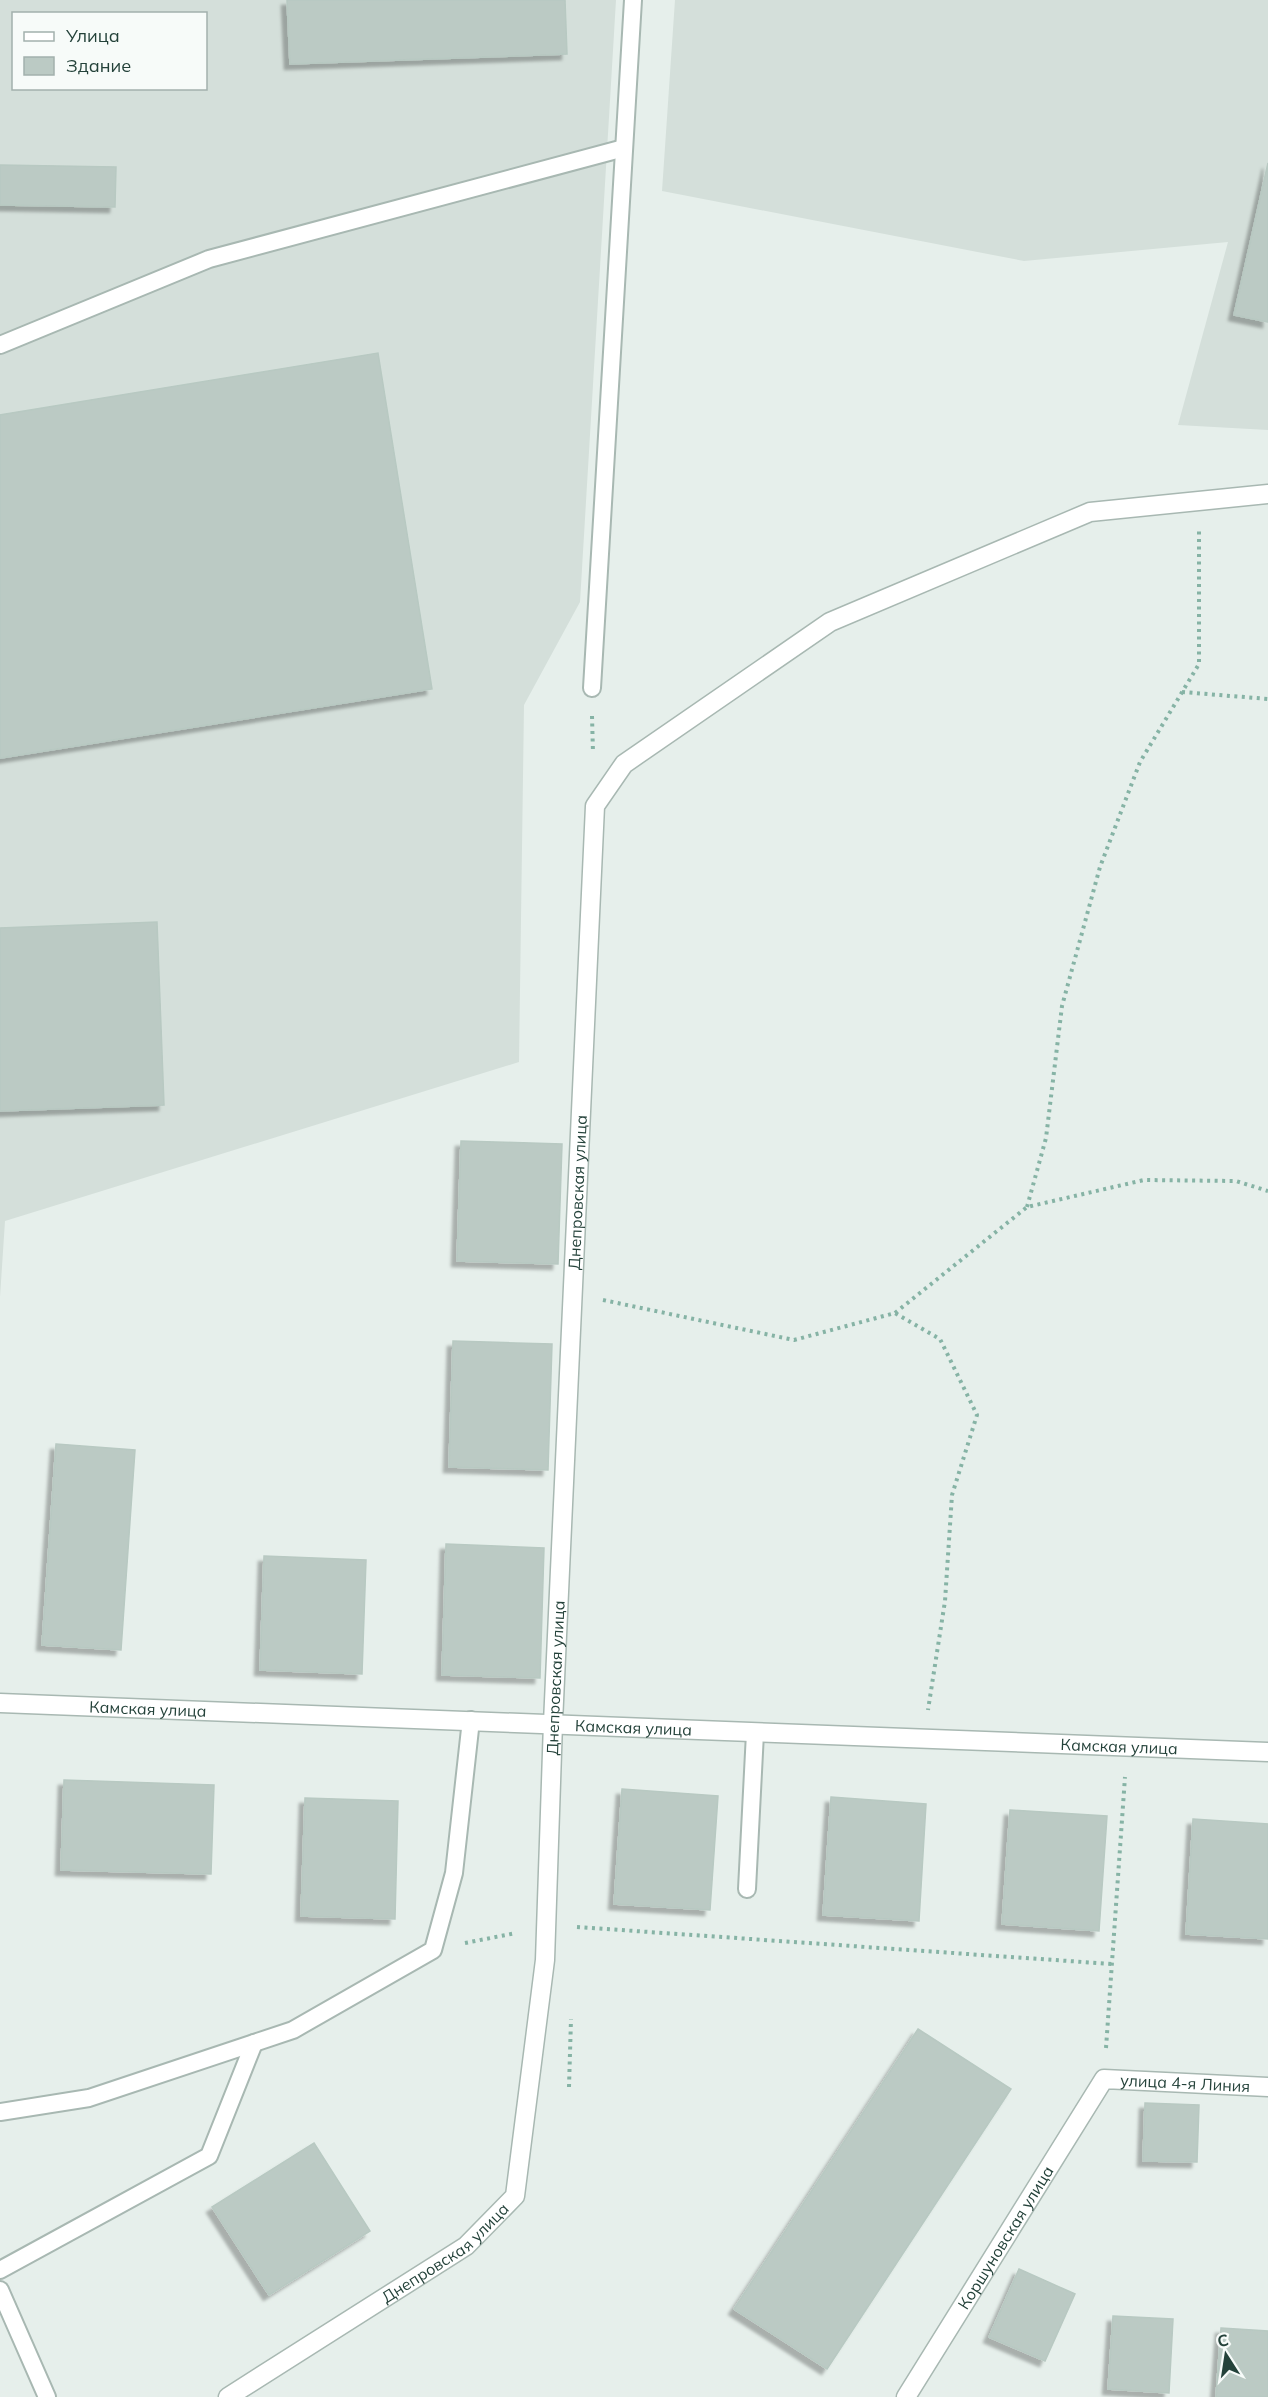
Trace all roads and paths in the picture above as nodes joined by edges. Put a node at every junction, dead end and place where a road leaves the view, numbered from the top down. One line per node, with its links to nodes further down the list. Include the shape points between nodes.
1 (633, 0): 2 (lane)
2 (624, 148): 3 (lane, via 209,259); 6 (lane)
3 (0, 345)
4 (1268, 494): 5 (street)
5 (1198, 501): 7 (path, via 1199,664); 9 (street, via 1090,512 830,622 624,764)
6 (592, 688): 9 (path)
7 (1182, 692): 8 (path); 11 (path, via 1140,762 1100,867 1062,1006 1046,1138)
8 (1268, 699)
9 (595, 806): 12 (street, Днепровская улица)
10 (1268, 1191): 11 (path, via 1236,1181 1144,1179)
11 (1027, 1207): 13 (path)
12 (573, 1294): 13 (path, via 794,1340); 16 (street, Днепровская улица)
13 (895, 1313): 18 (path, via 940,1339 977,1415 952,1495 945,1601)
14 (0, 1703): 15 (street, Камская улица)
15 (471, 1720): 16 (street, Камская улица); 23 (lane, via 454,1873)
16 (553, 1723): 17 (street, Камская улица); 22 (street, Днепровская улица)
17 (755, 1733): 18 (street, Камская улица); 21 (lane)
18 (923, 1739): 19 (street, Камская улица)
19 (1128, 1747): 20 (street, Камская улица); 24 (path)
20 (1268, 1752)
21 (747, 1889)
22 (546, 1926): 23 (path); 24 (path); 32 (street, Днепровская улица, via 515,2196 466,2246)
23 (433, 1950): 25 (lane, via 292,2030)
24 (1112, 1964): 26 (path)
25 (254, 2043): 28 (lane, via 89,2098); 29 (lane, via 210,2156)
26 (1104, 2079): 27 (street, улица 4-я Линия); 33 (street, Коршуновская улица)
27 (1268, 2087)
28 (0, 2112)
29 (0, 2270)
30 (0, 2290): 31 (lane)
31 (47, 2397)
32 (228, 2397)
33 (906, 2397)

